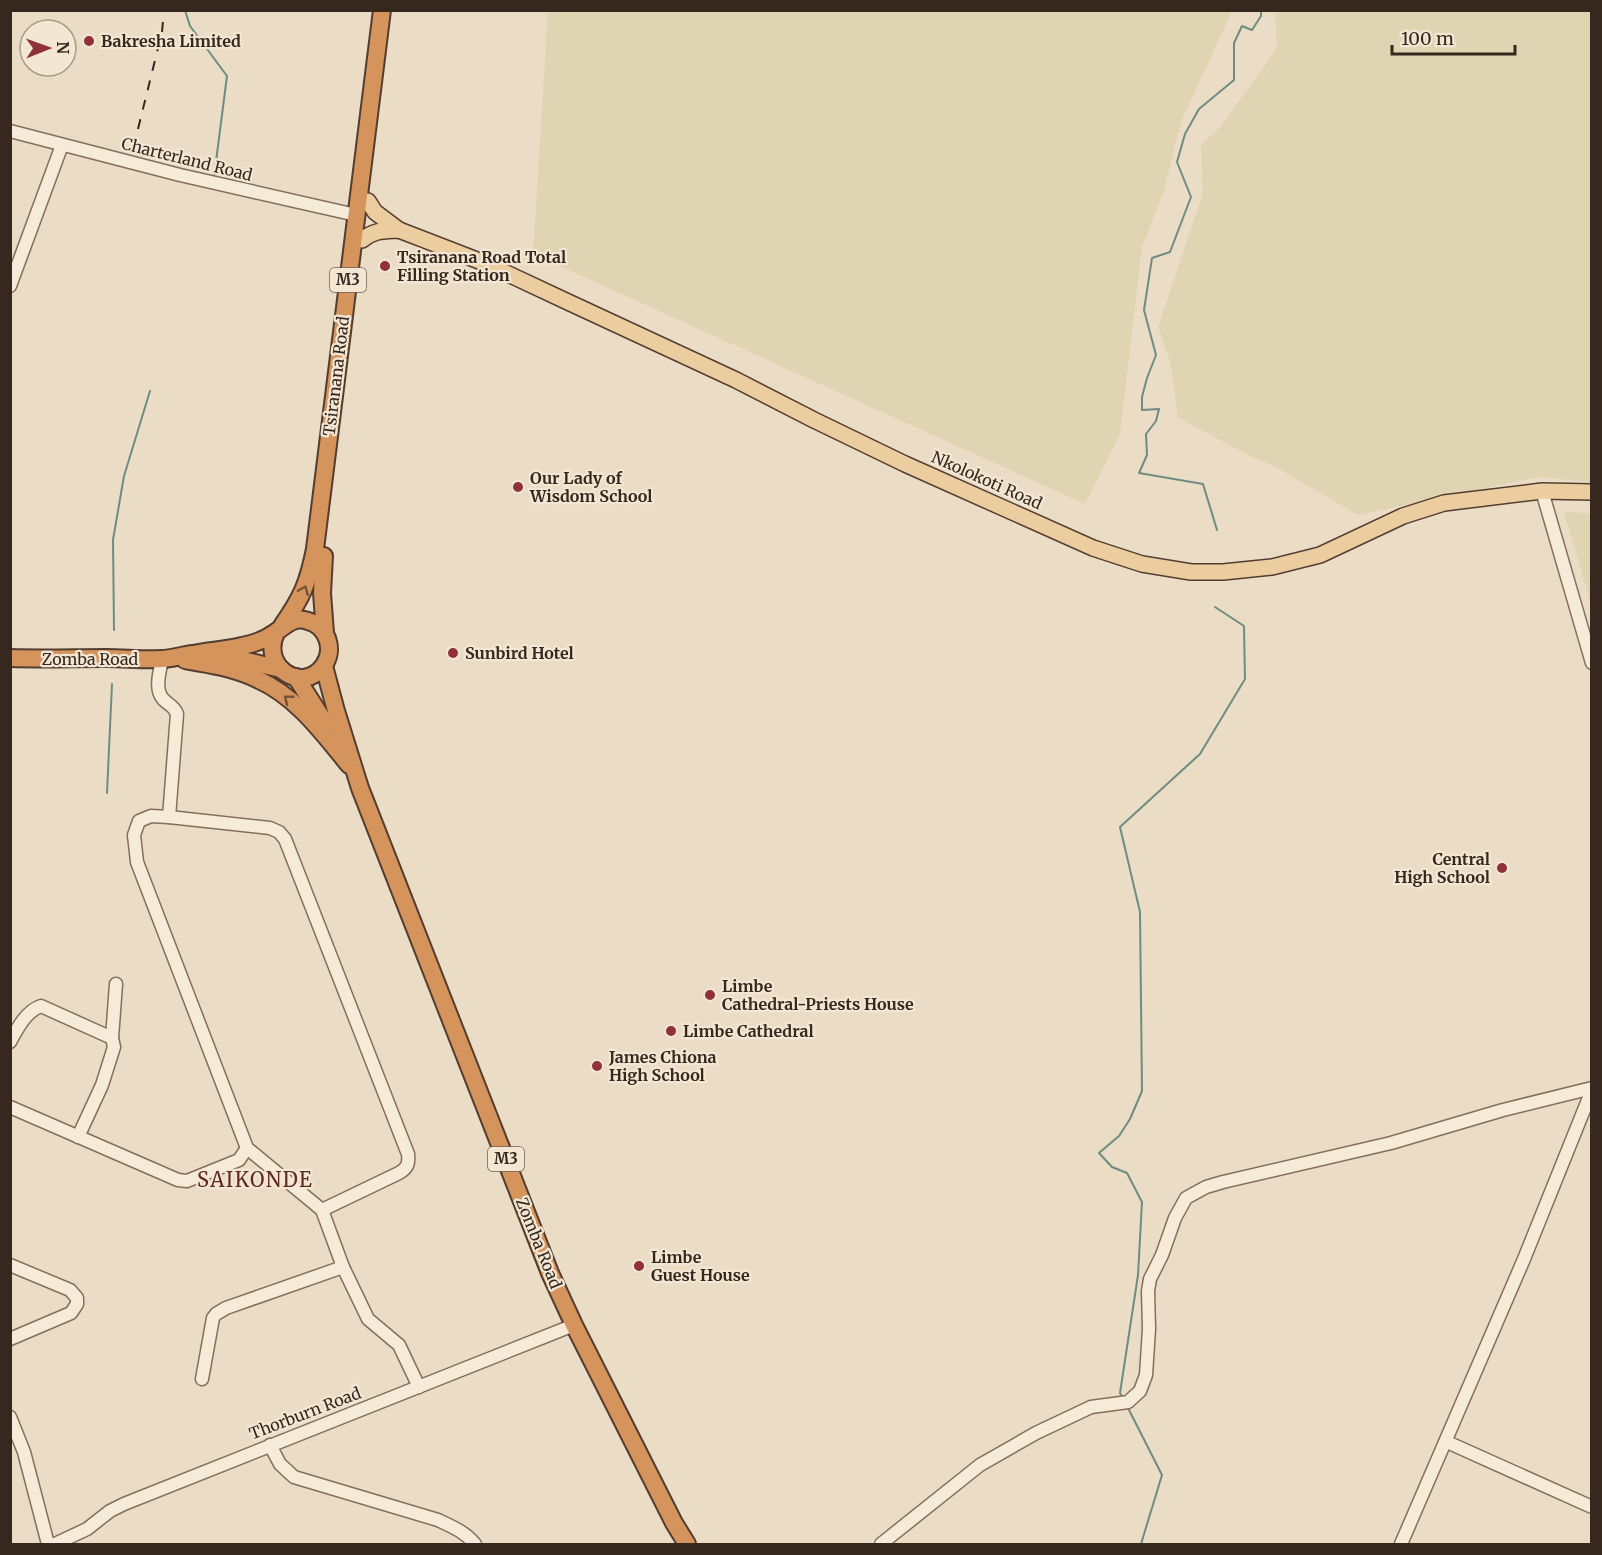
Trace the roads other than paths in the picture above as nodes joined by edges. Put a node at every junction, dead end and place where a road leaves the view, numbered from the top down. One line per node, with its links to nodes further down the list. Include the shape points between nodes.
1 (382, 10): 6 (highway, Tsiranana Road / M3)
2 (393, 10): 5 (highway, Tsiranana Road / M3)
3 (10, 131): 4 (street, Charterland Road)
4 (62, 145): 6 (street, Charterland Road); 9 (street)
5 (369, 201): 7 (main road, Nkolokoti Road, via 382,219); 8 (highway, Tsiranana Road / M3)
6 (356, 215): 12 (highway, Tsiranana Road / M3, one-way to 6, via 302,597 315,549)
7 (399, 230): 8 (main road, Nkolokoti Road, via 371,233); 10 (main road, Nkolokoti Road, via 487,264 905,464 1093,548 1142,564 1191,572 1272,567 1320,555 1430,507)
8 (362, 240): 13 (highway, Tsiranana Road / M3, via 322,575)
9 (10, 286)
10 (1542, 491): 11 (main road, Nkolokoti Road); 17 (street)
11 (1592, 492)
12 (280, 629): 13 (highway, M3, via 294,620 308,621); 14 (highway, M3, via 258,642); 19 (highway, M3, via 274,637 273,658)
13 (325, 633): 18 (highway, M3, via 329,653)
14 (192, 654): 16 (highway, M3); 19 (highway, M3, via 238,659)
15 (10, 658): 16 (highway, Zomba Road / M3)
16 (166, 659): 20 (highway, one-way to 16, via 288,698 258,679 218,666); 21 (street, via 158,679 159,691 177,714)
17 (1592, 663)
18 (324, 666): 19 (highway, via 313,674); 20 (highway, Zomba Road / M3)
19 (288, 673): 20 (highway, Zomba Road / M3)
20 (353, 768): 32 (highway, Zomba Road / M3, via 530,1224)
21 (168, 817): 28 (street, via 152,816 139,821 134,835 137,862); 29 (street, via 270,828 282,835 403,1138 409,1163 405,1169)
22 (116, 984): 23 (street)
23 (112, 1038): 24 (street, via 41,1006 27,1016); 27 (street, via 114,1047 102,1085)
24 (10, 1042)
25 (1592, 1089): 37 (street); 44 (street, via 1391,1143 1223,1182 1188,1196 1150,1279 1146,1375 1140,1391 1123,1402 1091,1407 980,1465)
26 (10, 1107): 27 (street)
27 (78, 1137): 28 (street, via 187,1181 239,1160)
28 (247, 1148): 29 (street)
29 (322, 1210): 31 (street)
30 (10, 1265): 33 (street, via 70,1290 77,1298 71,1313)
31 (343, 1267): 34 (street, via 216,1314); 35 (street, via 368,1319 399,1345)
32 (574, 1325): 35 (street, Thorburn Road); 43 (highway, Zomba Road / M3)
33 (10, 1339)
34 (202, 1379)
35 (419, 1387): 38 (street, Thorburn Road)
36 (10, 1417): 40 (street, via 24,1452)
37 (1447, 1442): 39 (street); 45 (street)
38 (270, 1444): 41 (street, Thorburn Road, via 124,1504); 42 (street, via 280,1464 294,1477 438,1521 467,1535)
39 (1592, 1507)
40 (48, 1545)
41 (55, 1545)
42 (475, 1545)
43 (687, 1545)
44 (881, 1545)
45 (1401, 1545)

